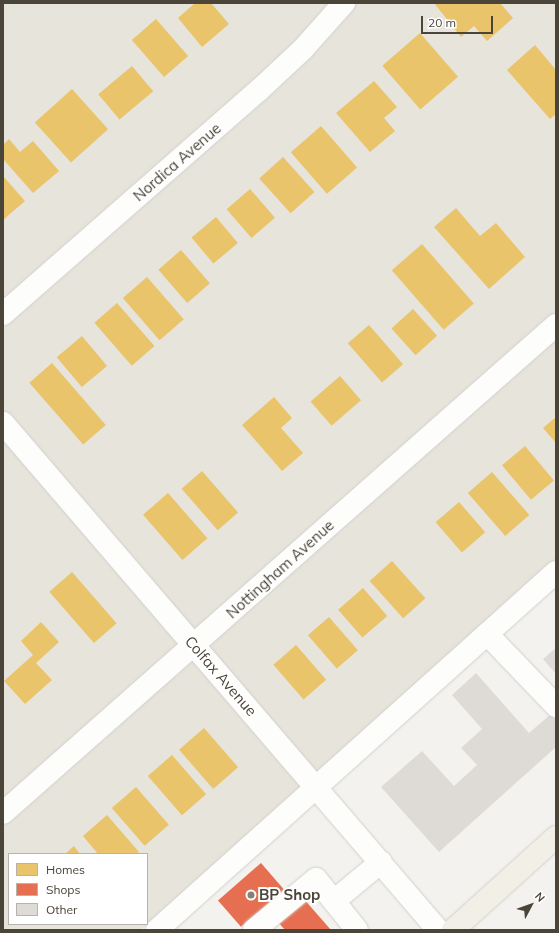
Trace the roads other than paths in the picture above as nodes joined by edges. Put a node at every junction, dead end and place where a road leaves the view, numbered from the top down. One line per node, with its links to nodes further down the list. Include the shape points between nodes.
1 (344, 3): 2 (street, Nordica Avenue, via 303,49 258,91)
2 (3, 314)
3 (556, 325): 7 (street, Nottingham Avenue)
4 (3, 423): 7 (street, Colfax Avenue)
5 (556, 572): 6 (street)
6 (487, 634): 8 (street); 9 (street)
7 (195, 645): 9 (street, Colfax Avenue); 10 (street, Nottingham Avenue)
8 (556, 706)
9 (316, 787): 12 (street, Colfax Avenue); 15 (street)
10 (3, 813)
11 (556, 837): 14 (main road)
12 (380, 862): 13 (street); 18 (street, Colfax Avenue)
13 (334, 901): 16 (street, via 316,879); 17 (street)
14 (460, 928)
15 (157, 930)
16 (254, 930)
17 (357, 930)
18 (438, 930)

